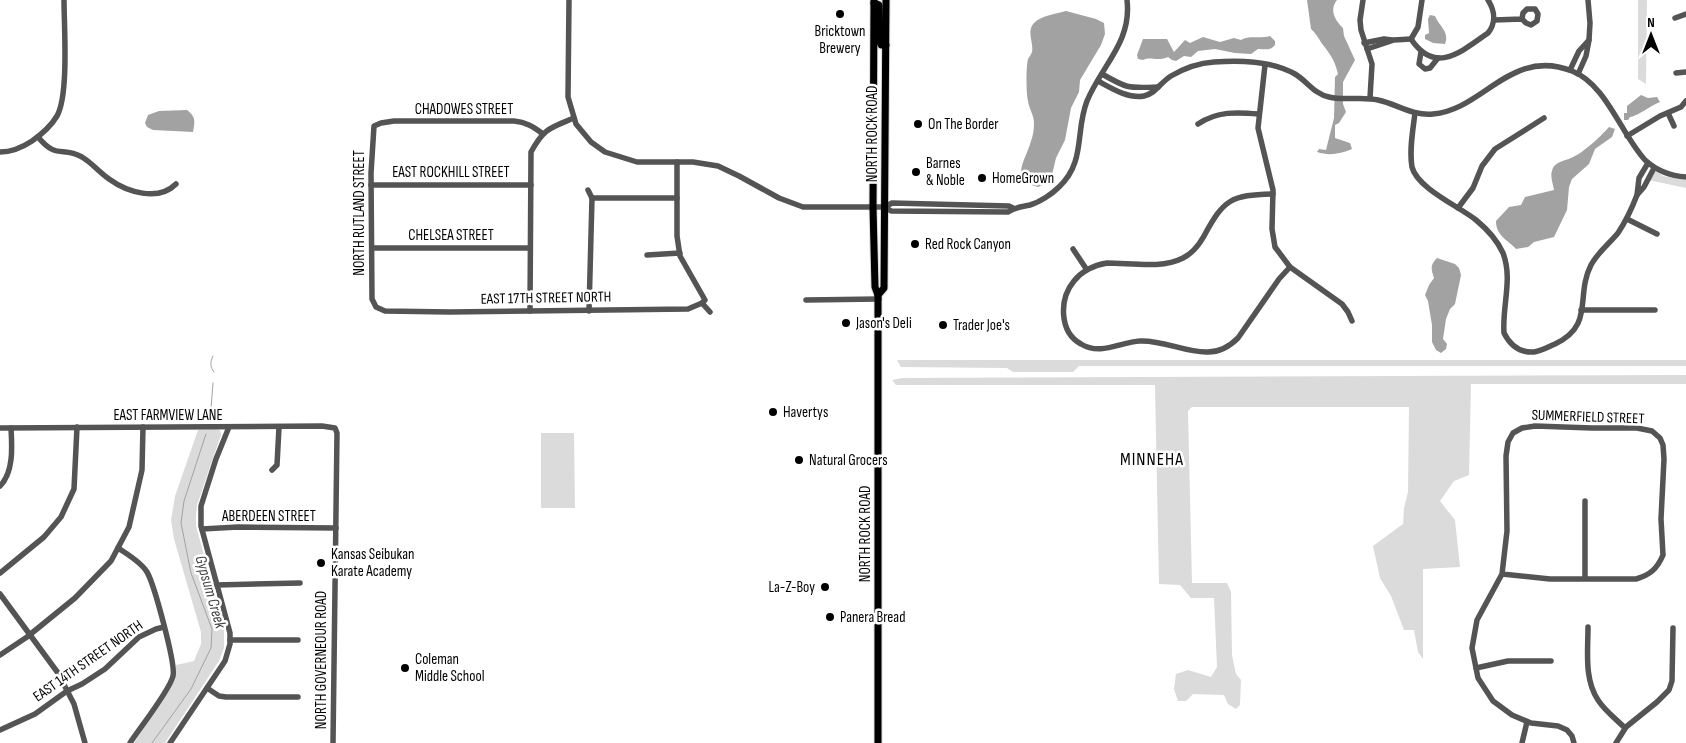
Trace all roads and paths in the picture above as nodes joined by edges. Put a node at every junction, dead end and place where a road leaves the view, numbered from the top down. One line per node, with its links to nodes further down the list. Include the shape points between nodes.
1 (64, 0): 42 (street, via 64,88 58,115)
2 (569, 0): 35 (street, via 568,97)
3 (886, 0): 18 (main road, NORTH ROCK ROAD)
4 (1128, 0): 26 (street, via 1127,25 1122,40)
5 (1363, 0): 17 (street, via 1360,20)
6 (1422, 0): 14 (street, via 1418,26)
7 (1488, 0): 13 (street)
8 (1588, 0): 16 (street)
9 (874, 1): 18 (main road, via 879,5 880,42); 56 (main road, NORTH ROCK ROAD)
10 (1686, 14): 11 (street)
11 (1675, 18)
12 (1522, 19): 13 (street)
13 (1494, 20): 21 (street, via 1492,28 1477,40 1451,56)
14 (1411, 38): 15 (street); 20 (street)
15 (1394, 40): 17 (street); 19 (street)
16 (1589, 40): 23 (street, via 1578,51); 27 (street)
17 (1364, 42): 19 (street)
18 (886, 45): 57 (main road, NORTH ROCK ROAD)
19 (1367, 50): 30 (street, via 1372,64)
20 (1421, 52): 21 (street); 21 (street, via 1420,64 1424,69 1430,68)
21 (1438, 58)
22 (1265, 64): 29 (street, via 1236,61 1201,64 1170,76); 30 (street, via 1297,75 1315,91 1330,97); 34 (street)
23 (1570, 70): 27 (street); 32 (street, via 1548,66 1524,69 1454,108 1434,114)
24 (1676, 72): 25 (street)
25 (1686, 72)
26 (1102, 74): 28 (street); 29 (street, via 1126,87)
27 (1578, 74): 41 (street, via 1596,89)
28 (1098, 80): 29 (street, via 1115,90 1140,96 1146,96); 57 (street, via 1083,116 1076,163 1059,187 1045,197 1008,212 891,211)
29 (1158, 87)
30 (1370, 98): 32 (street)
31 (1686, 101): 33 (street)
32 (1415, 113): 58 (street, via 1412,169 1424,184)
33 (1668, 113): 39 (street); 41 (street)
34 (1259, 114): 38 (street, via 1235,112 1213,116); 52 (street, via 1258,128)
35 (574, 118): 40 (street); 44 (street, via 591,142 605,152 637,162)
36 (1544, 118): 58 (street, via 1495,148)
37 (381, 123): 40 (street, CHADOWES STREET, via 522,122); 49 (street, NORTH RUTLAND STREET, via 374,126)
38 (1198, 124)
39 (1674, 126)
40 (543, 134): 50 (street, via 531,152)
41 (1627, 136): 45 (street)
42 (38, 137): 43 (street, via 17,150); 48 (street, via 51,150 81,157 110,180 135,192 158,194)
43 (0, 152)
44 (677, 162): 55 (street); 56 (street, via 718,166 802,207)
45 (1648, 163): 46 (street); 53 (street, via 1639,178)
46 (1654, 168): 47 (street); 53 (street)
47 (1686, 177)
48 (176, 184)
49 (371, 185): 50 (street, EAST ROCKHILL STREET); 61 (street, NORTH RUTLAND STREET)
50 (531, 185): 62 (street)
51 (588, 190): 54 (street)
52 (1273, 194): 66 (street, via 1273,238 1278,252); 67 (street, via 1245,195 1228,202 1214,218 1198,246 1184,258 1166,264 1107,263)
53 (1638, 195): 59 (street)
54 (592, 198): 55 (street); 75 (street)
55 (677, 198): 64 (street)
56 (873, 207): 57 (street); 68 (main road, NORTH ROCK ROAD)
57 (885, 207): 68 (main road, NORTH ROCK ROAD, via 884,288)
58 (1458, 208): 72 (street, via 1491,234 1502,252 1508,277 1504,333 1515,348 1534,352 1564,340 1576,329)
59 (1627, 219): 60 (street); 72 (street, via 1589,268)
60 (1657, 234)
61 (372, 248): 62 (street, CHELSEA STREET); 71 (street, NORTH RUTLAND STREET, via 372,300)
62 (530, 248): 74 (street)
63 (1073, 248): 67 (street)
64 (680, 253): 65 (street); 70 (street, via 705,300)
65 (646, 255)
66 (1290, 267): 67 (street, via 1238,338 1216,351 1196,351 1148,341 1098,350 1080,344 1070,334 1063,311 1070,287); 77 (street, via 1342,304)
67 (1087, 270)
68 (878, 297): 69 (street); 116 (main road, NORTH ROCK ROAD)
69 (806, 300)
70 (702, 303): 75 (street, EAST 17TH STREET NORTH, via 688,309); 76 (street)
71 (376, 307): 74 (street, EAST 17TH STREET NORTH, via 385,311)
72 (1582, 310): 73 (street)
73 (1656, 310)
74 (530, 311): 75 (street, EAST 17TH STREET NORTH)
75 (589, 311)
76 (710, 312)
77 (1352, 321)
78 (77, 427): 79 (street, EAST FARMVIEW LANE); 83 (street, EAST FARMVIEW LANE); 91 (street, via 74,489 61,517 44,537)
79 (143, 427): 80 (street, EAST FARMVIEW LANE); 90 (street, via 142,470 129,527)
80 (229, 427): 81 (street, EAST FARMVIEW LANE); 89 (street, via 201,506)
81 (279, 427): 84 (street, EAST FARMVIEW LANE); 85 (street, via 276,465)
82 (0, 428): 83 (street, EAST FARMVIEW LANE)
83 (11, 428): 86 (street, via 12,450 6,479)
84 (335, 428): 88 (street, NORTH GOVERNEOUR ROAD)
85 (272, 470)
86 (0, 486)
87 (1585, 501): 93 (street)
88 (336, 528): 89 (street, ABERDEEN STREET); 115 (street, NORTH GOVERNEOUR ROAD)
89 (202, 529): 95 (street)
90 (118, 548): 97 (street, via 147,572); 100 (street, via 111,561 75,598)
91 (0, 573)
92 (1502, 574): 93 (street, via 1550,579); 93 (street, SUMMERFIELD STREET, via 1507,531 1506,456 1508,442 1514,433 1535,426 1652,431 1663,445 1664,459 1663,555 1659,566 1650,574 1636,578); 105 (street, via 1477,620 1472,648)
93 (1585, 578)
94 (300, 583): 95 (street)
95 (216, 585): 101 (street)
96 (0, 594): 100 (street)
97 (164, 627): 107 (street, EAST 14TH STREET NORTH, via 140,638 105,668); 113 (street, via 173,676)
98 (1588, 627): 110 (street, via 1590,682 1598,699)
99 (1673, 628): 110 (street, via 1669,690)
100 (30, 634): 103 (street); 107 (street)
101 (230, 640): 102 (street); 106 (street, via 225,661)
102 (298, 640)
103 (0, 655)
104 (1551, 660): 105 (street, via 1508,661)
105 (1476, 668): 109 (street, via 1478,678 1493,701 1512,716)
106 (207, 688): 108 (street, via 226,697); 114 (street)
107 (67, 691): 111 (street, EAST 14TH STREET NORTH, via 34,714); 112 (street)
108 (298, 697)
109 (1528, 722): 117 (street); 118 (street, via 1567,730)
110 (1625, 728): 119 (street)
111 (0, 730)
112 (85, 743)
113 (130, 743)
114 (170, 743)
115 (333, 743)
116 (878, 743)
117 (1522, 743)
118 (1574, 743)
119 (1616, 743)

